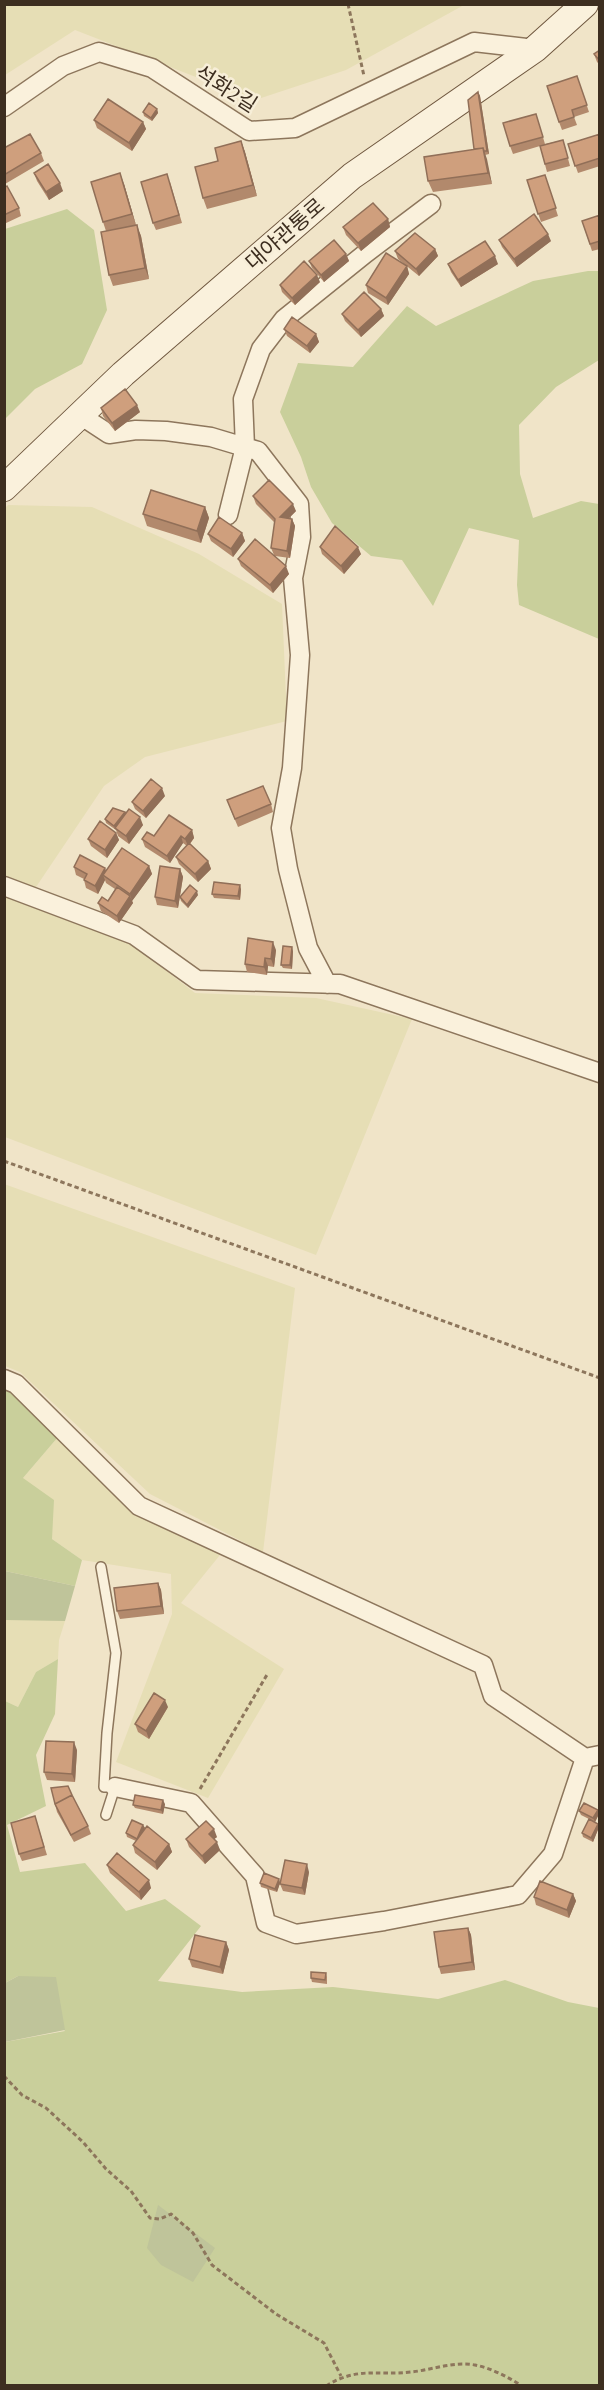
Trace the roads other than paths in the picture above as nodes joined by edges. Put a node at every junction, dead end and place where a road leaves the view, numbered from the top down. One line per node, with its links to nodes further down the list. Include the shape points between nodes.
1 (585, 4): 2 (main road, 대야관통로)
2 (535, 49): 3 (street, 석화2길, via 474,42 295,128 249,132 152,68 99,52 63,66); 5 (main road, 대야관통로, via 352,176)
3 (4, 107)
4 (431, 204): 6 (street, via 284,319 261,349 243,399)
5 (80, 415): 6 (street, via 109,434 166,431 211,437); 7 (main road, 대야관통로)
6 (245, 447): 8 (street); 10 (street, via 258,451 299,504 301,537 293,578 300,655 292,768 281,828 308,948)
7 (4, 488)
8 (228, 515)
9 (4, 886): 10 (street, via 134,935 197,980)
10 (327, 984): 11 (street, via 340,984)
11 (600, 1074)
12 (4, 1379): 14 (street, via 16,1384 139,1506 483,1665 493,1696)
13 (101, 1567): 15 (lane, via 116,1653 104,1787)
14 (592, 1756): 15 (street, via 553,1854 518,1895 296,1934 266,1923 255,1876 191,1803)
15 (115, 1787): 16 (lane)
16 (106, 1815)

